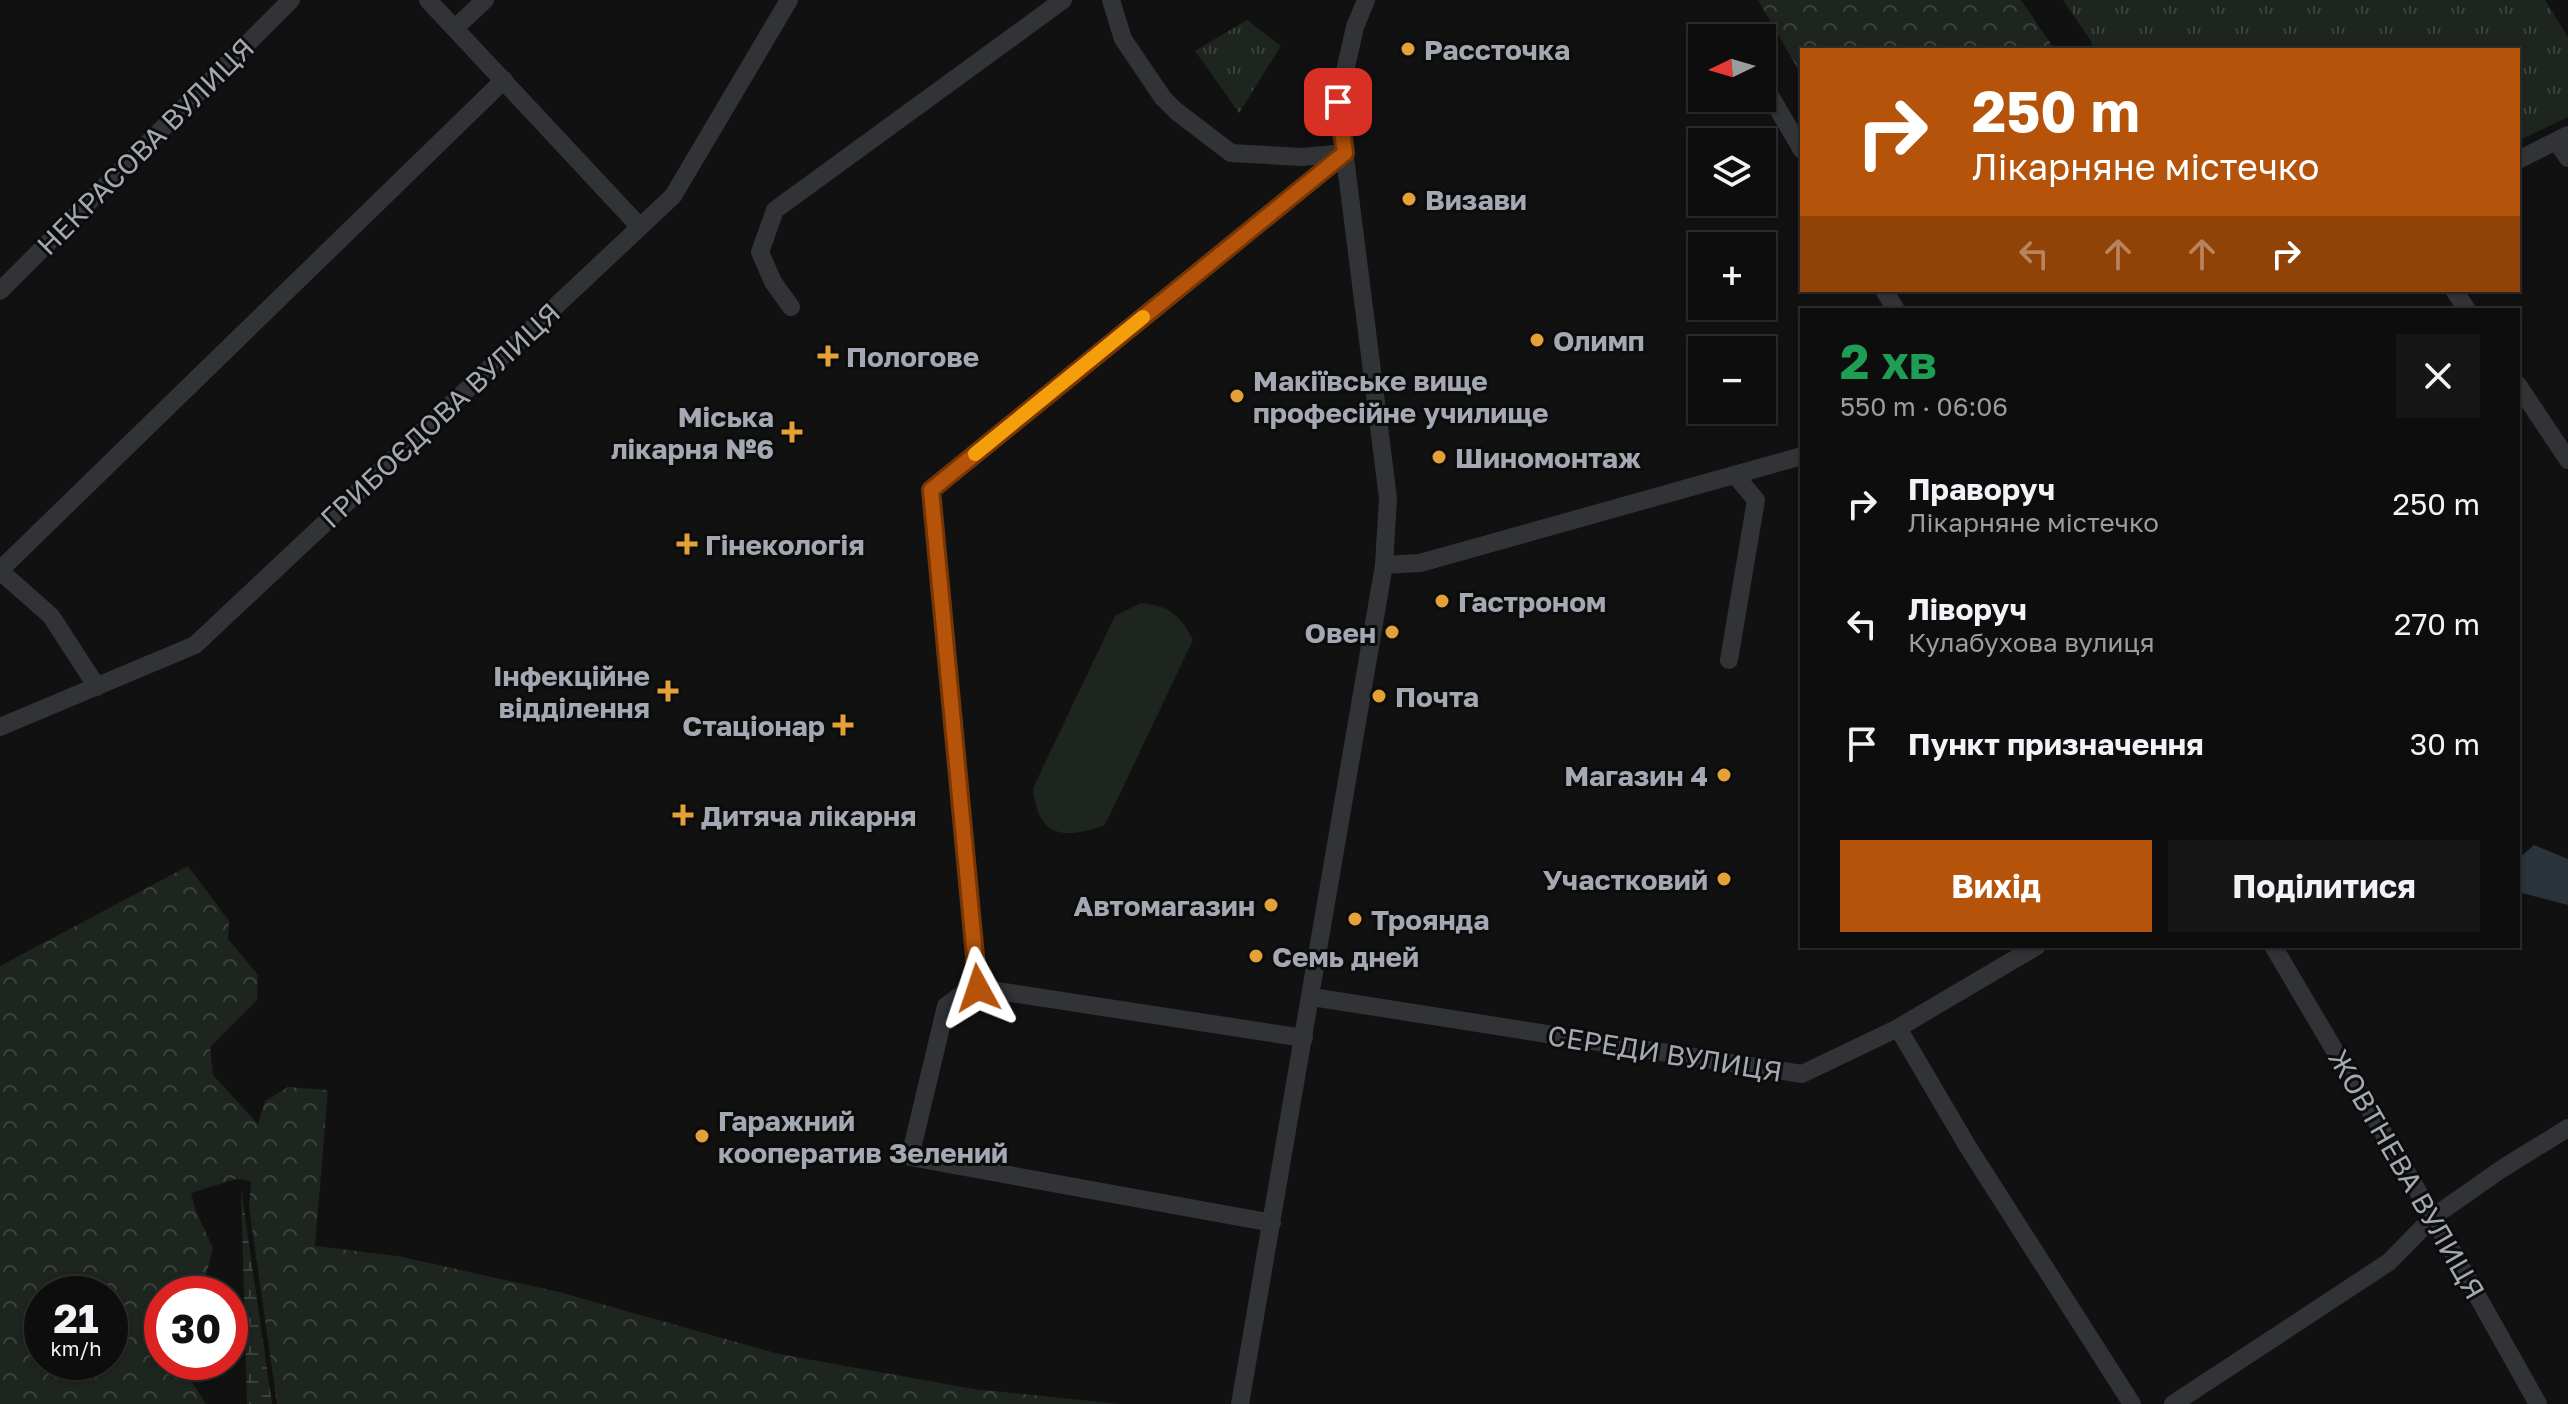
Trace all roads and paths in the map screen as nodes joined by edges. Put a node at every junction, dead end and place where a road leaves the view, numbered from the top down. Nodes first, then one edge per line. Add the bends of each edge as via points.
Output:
1 (291, 0) edge
2 (428, 0) edge
3 (485, 0) edge
4 (789, 0) edge
5 (1063, 0) edge
6 (1111, 0) edge
7 (1366, 0) edge
8 (455, 28) junction
9 (504, 80) junction
10 (1776, 106) edge
11 (2562, 138) edge
12 (1800, 147) edge
13 (1345, 153) junction
14 (2568, 158) edge
15 (2520, 159) edge
16 (640, 227) junction
17 (0, 291) edge
18 (791, 307) dead end
19 (2520, 388) edge
20 (1800, 457) edge
21 (2568, 460) edge
22 (1735, 475) junction
23 (1384, 565) junction
24 (0, 571) edge
25 (1729, 660) dead end
26 (97, 687) junction
27 (0, 727) edge
28 (2034, 948) edge
29 (2274, 948) edge
30 (978, 988) junction
31 (1312, 997) junction
32 (1898, 1028) junction
33 (1304, 1038) junction
34 (2568, 1128) edge
35 (2433, 1217) junction
36 (1272, 1223) junction
37 (1240, 1404) edge
38 (2132, 1404) edge
39 (2173, 1404) edge
40 (2538, 1404) edge

1 - 17 street, НЕКРАСОВА ВУЛИЦЯ
2 - 8 street
3 - 8 street
4 - 16 street, ГРИБОЄДОВА ВУЛИЦЯ via 673,196
5 - 18 street via 775,210 760,252
6 - 13 street via 1123,39 1163,98 1231,153
7 - 13 street via 1338,102
8 - 9 street
9 - 16 street
9 - 24 street
10 - 12 street
11 - 14 street
11 - 15 street
13 - 23 street via 1388,498
13 - 30 street via 931,490
16 - 26 street, ГРИБОЄДОВА ВУЛИЦЯ via 195,645
19 - 21 street
20 - 22 street
22 - 23 street via 1420,563
22 - 25 street via 1756,500
23 - 31 street
24 - 26 street via 51,616
26 - 27 street, ГРИБОЄДОВА ВУЛИЦЯ
28 - 32 street, СЕРЕДИ ВУЛИЦЯ
29 - 35 street, ЖОВТНЕВА ВУЛИЦЯ
30 - 33 street
30 - 36 street via 946,1006 910,1157
31 - 32 street, СЕРЕДИ ВУЛИЦЯ via 1802,1074
31 - 33 street
32 - 38 street
33 - 36 street
34 - 35 street
35 - 39 street via 2389,1262
35 - 40 street, ЖОВТНЕВА ВУЛИЦЯ
36 - 37 street

